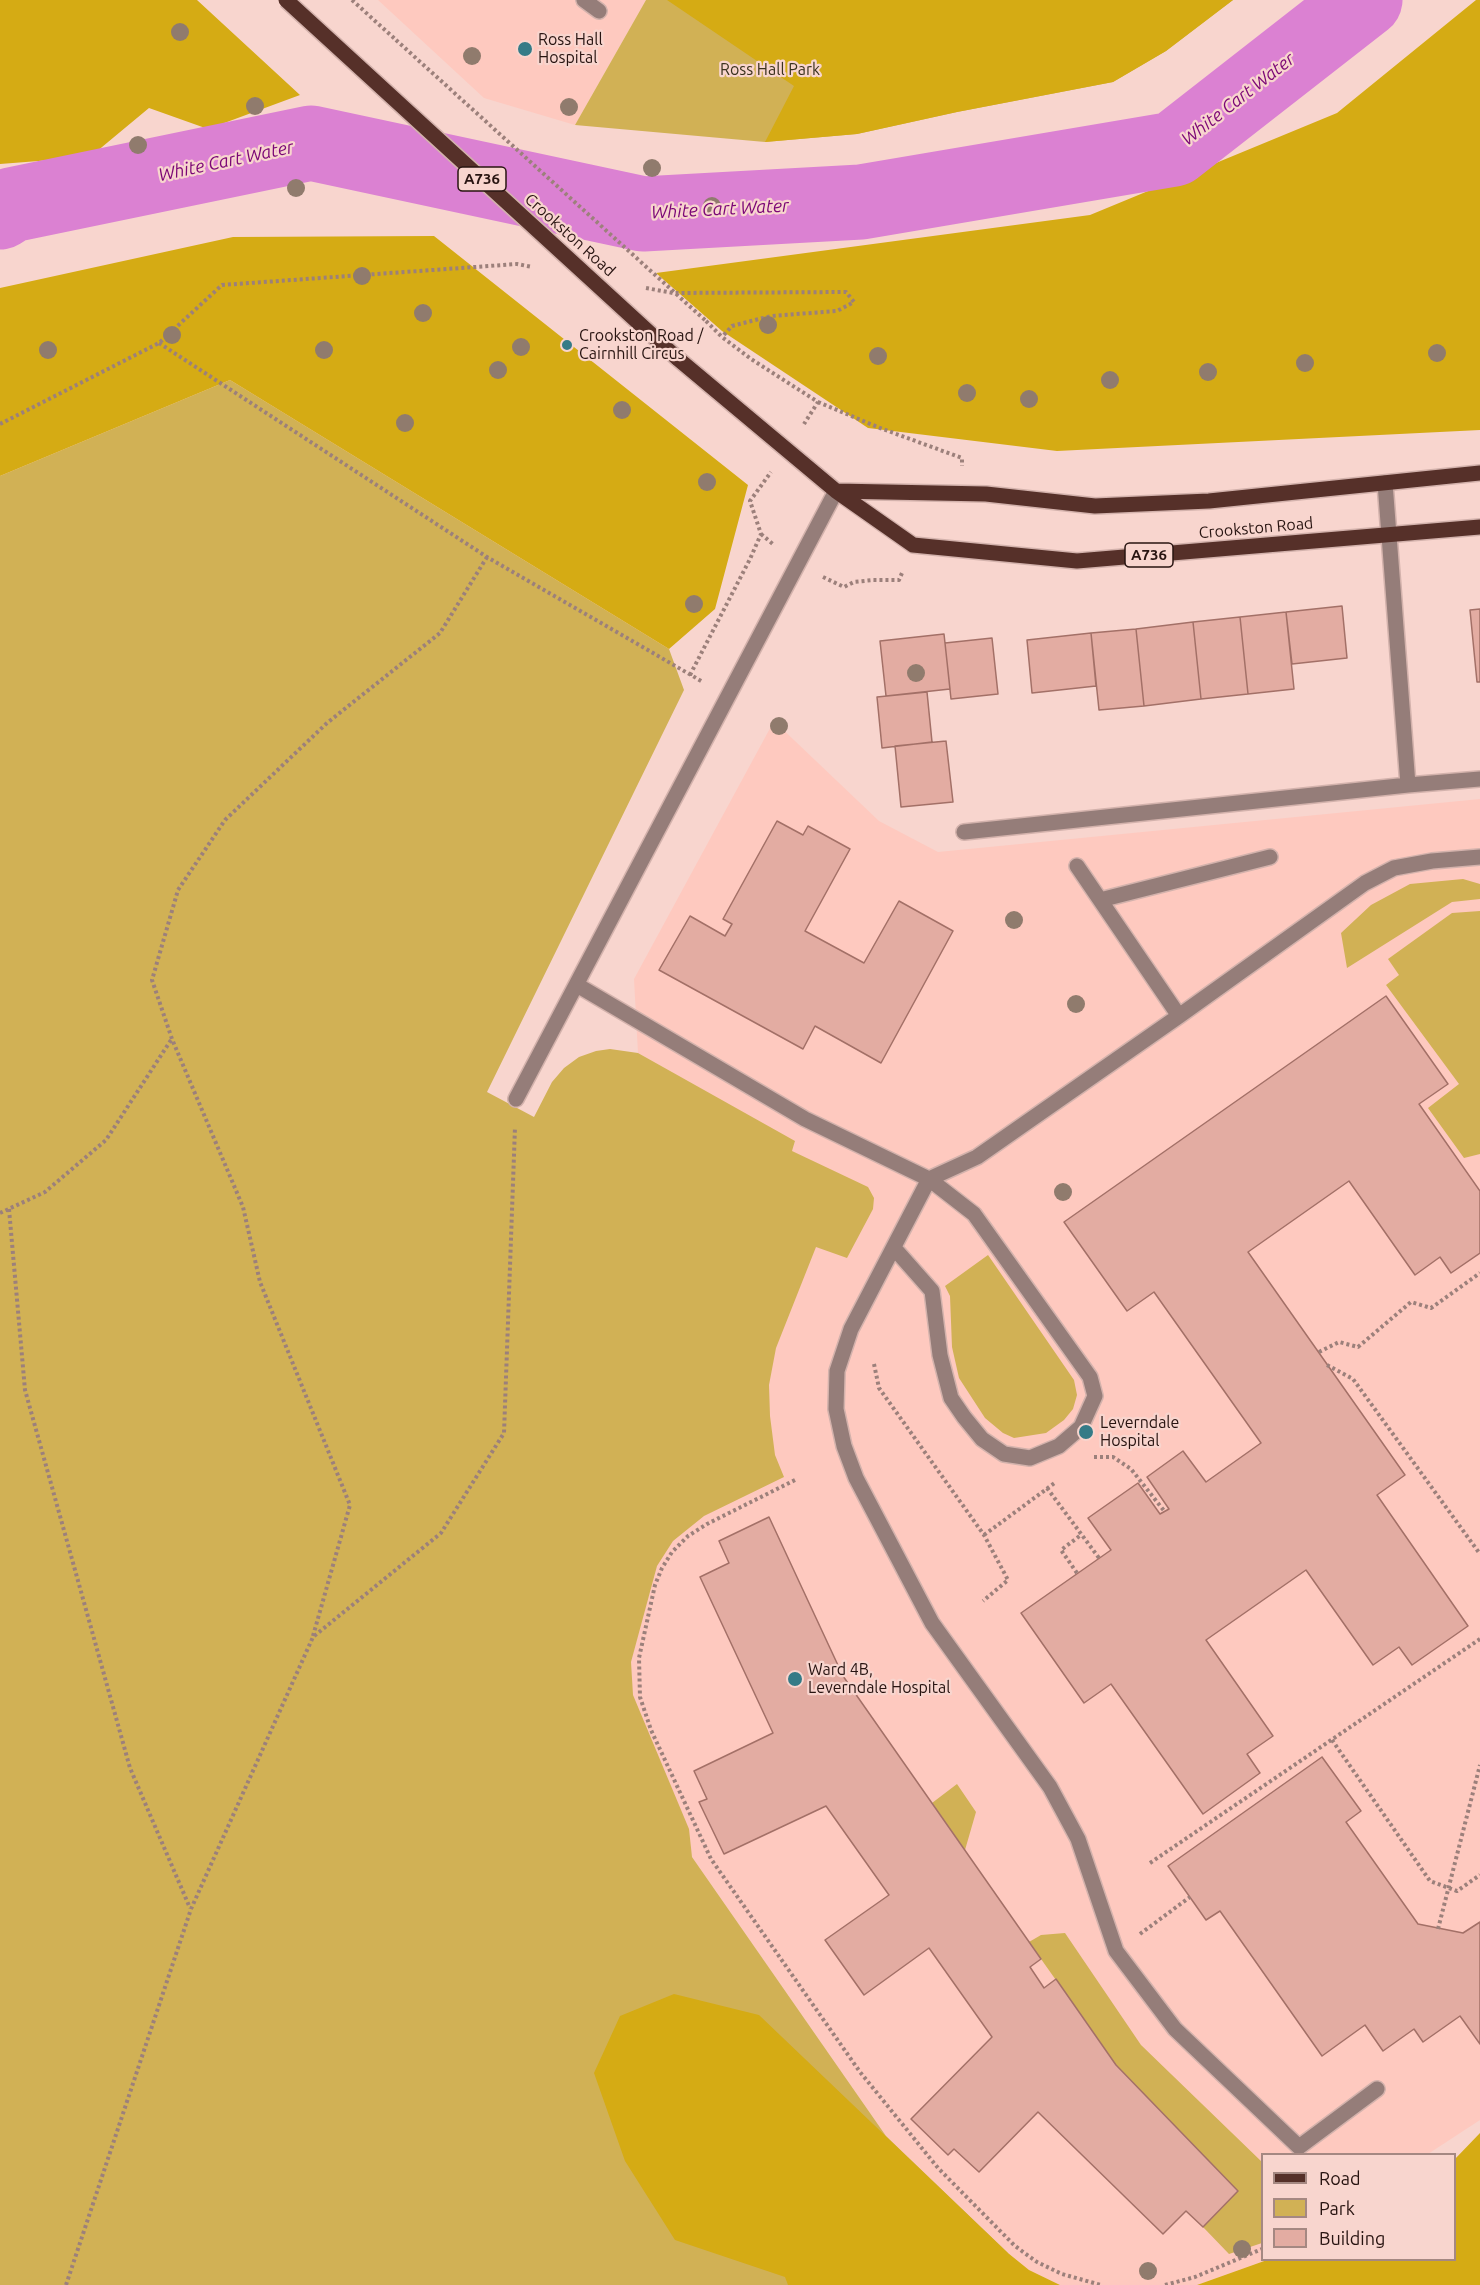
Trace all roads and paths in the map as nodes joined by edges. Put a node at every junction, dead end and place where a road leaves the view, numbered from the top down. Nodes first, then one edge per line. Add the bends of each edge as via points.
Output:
1 (286, 0) edge
2 (352, 0) edge
3 (584, 0) edge
4 (598, 10) dead end
5 (539, 268) dead end
6 (640, 286) dead end
7 (722, 336) junction
8 (159, 343) junction
9 (0, 424) edge
10 (787, 450) junction
11 (1480, 472) edge
12 (1385, 483) junction
13 (836, 491) junction
14 (1480, 527) edge
15 (1388, 535) junction
16 (487, 557) junction
17 (690, 675) junction
18 (728, 696) junction
19 (1480, 779) edge
20 (1408, 784) junction
21 (964, 832) dead end
22 (1270, 857) dead end
23 (1480, 858) edge
24 (1077, 866) dead end
25 (1100, 900) junction
26 (577, 985) junction
27 (1179, 1016) junction
28 (172, 1039) junction
29 (516, 1099) joint
30 (929, 1179) junction
31 (9, 1209) junction
32 (0, 1214) edge
33 (894, 1248) junction
34 (1480, 1274) edge
35 (1319, 1352) dead end
36 (874, 1364) dead end
37 (1327, 1365) dead end
38 (1089, 1457) dead end
39 (1064, 1476) dead end
40 (795, 1480) dead end
41 (1047, 1488) junction
42 (1165, 1512) dead end
43 (984, 1535) junction
44 (1081, 1535) junction
45 (1480, 1554) edge
46 (1099, 1558) dead end
47 (1077, 1573) dead end
48 (983, 1601) dead end
49 (313, 1637) junction
50 (1480, 1639) edge
51 (1332, 1740) junction
52 (1480, 1765) edge
53 (1150, 1863) dead end
54 (1480, 1875) edge
55 (1447, 1887) junction
56 (191, 1909) junction
57 (1438, 1929) dead end
58 (1377, 2089) dead end
59 (1261, 2250) edge
60 (66, 2285) edge
61 (1101, 2285) edge
62 (1164, 2285) edge

1 - 10 main road, Crookston Road / A736, bridge via 677,358
2 - 7 path, bridge
3 - 4 street
5 - 8 path via 517,264 222,285
6 - 7 path via 673,292 846,292 854,302 837,311 761,318 732,326
7 - 10 path via 818,402
8 - 9 path
8 - 16 path
10 - 13 main road, Crookston Road / A736
10 - 17 path via 750,501 761,534
11 - 12 main road, Crookston Road
12 - 13 main road, Crookston Road via 1209,501 1095,506 986,495
12 - 15 street
13 - 15 main road, Crookston Road / A736 via 913,545 1077,561
13 - 18 street
14 - 15 main road, Crookston Road / A736
15 - 20 street
16 - 17 path
16 - 28 path via 440,633 327,723 225,820 178,890 152,980
17 - 18 path
18 - 26 street
19 - 20 street
20 - 21 street
22 - 25 street
23 - 27 street via 1394,868 1365,882
24 - 25 street
25 - 27 street
26 - 29 street
26 - 30 street via 805,1119
27 - 30 street via 977,1157
28 - 31 path via 106,1140 45,1192
28 - 49 path via 243,1208 260,1282 350,1505
29 - 49 path via 504,1433 441,1533
30 - 33 street
30 - 33 street via 974,1214 1090,1377 1095,1396 1081,1427 1059,1446 1030,1458 1004,1454 982,1439 951,1398 940,1355 932,1291
31 - 32 path
31 - 56 path via 26,1390 130,1768
33 - 58 street via 851,1329 837,1371 836,1408 844,1446 856,1478 932,1623 1050,1787 1078,1839 1116,1951 1175,2029 1299,2147
34 - 35 path via 1431,1308 1412,1302 1358,1347 1339,1342
36 - 43 path via 879,1388
37 - 45 path via 1353,1379
38 - 42 path via 1113,1457 1131,1469
39 - 41 path
40 - 61 path via 688,1536 662,1568 639,1658 639,1697 651,1730 711,1859 860,2072 938,2168 1014,2246 1062,2274
41 - 43 path
41 - 44 path
43 - 48 path via 1008,1580
44 - 46 path
44 - 47 path via 1061,1550
49 - 56 path
50 - 51 path
51 - 53 path
51 - 55 path via 1430,1881
52 - 55 path
54 - 55 path via 1457,1891
55 - 57 path
56 - 60 path
59 - 62 path via 1195,2277

